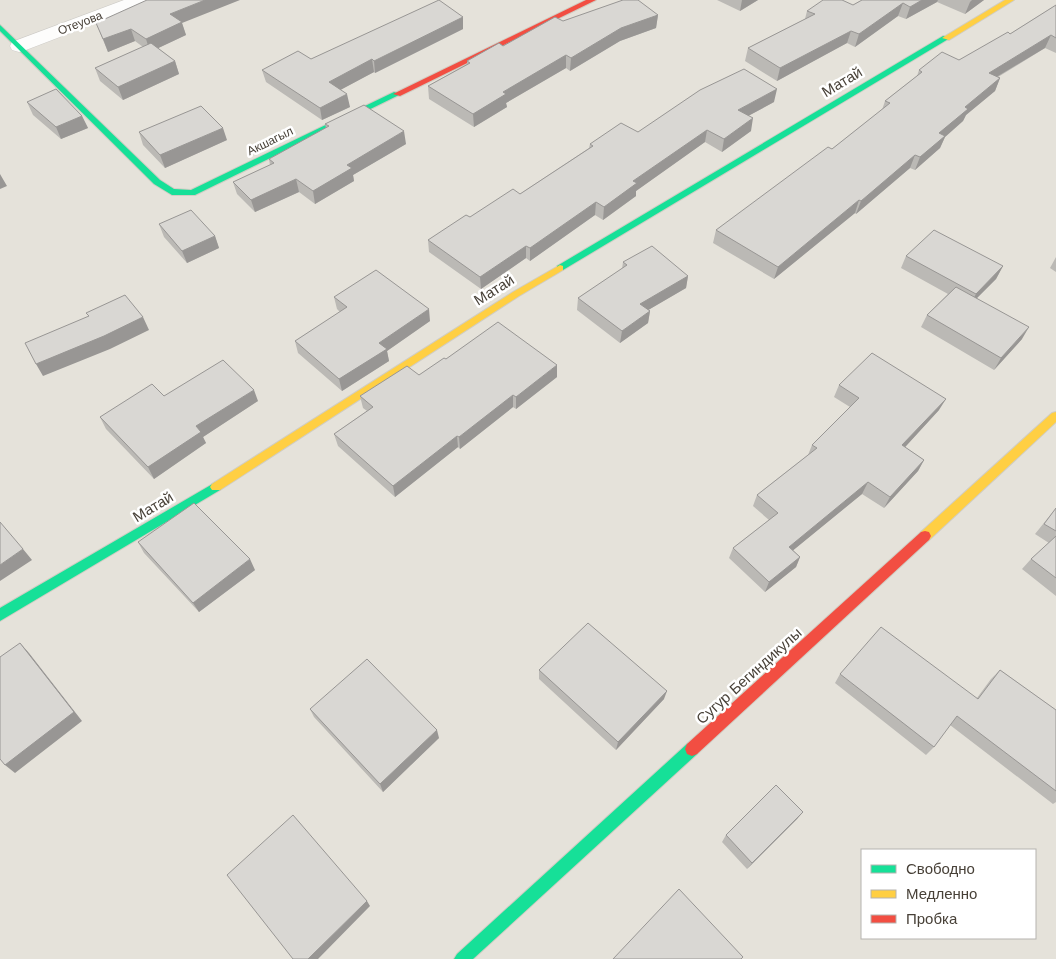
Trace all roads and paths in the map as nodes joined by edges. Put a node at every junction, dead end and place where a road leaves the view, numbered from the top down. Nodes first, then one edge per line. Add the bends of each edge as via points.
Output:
1 (140, 0) edge
2 (592, 0) edge
3 (1010, 0) edge
4 (0, 27) edge
5 (19, 46) junction
6 (1056, 416) edge
7 (0, 616) edge
8 (462, 959) edge

1 - 5 street, Отеуова
2 - 5 street, Акшагыл via 192,193 172,192 157,182
3 - 7 street, Матай via 516,294 215,488
4 - 5 street, Акшагыл
6 - 8 street, Сугур Бегиндикулы

